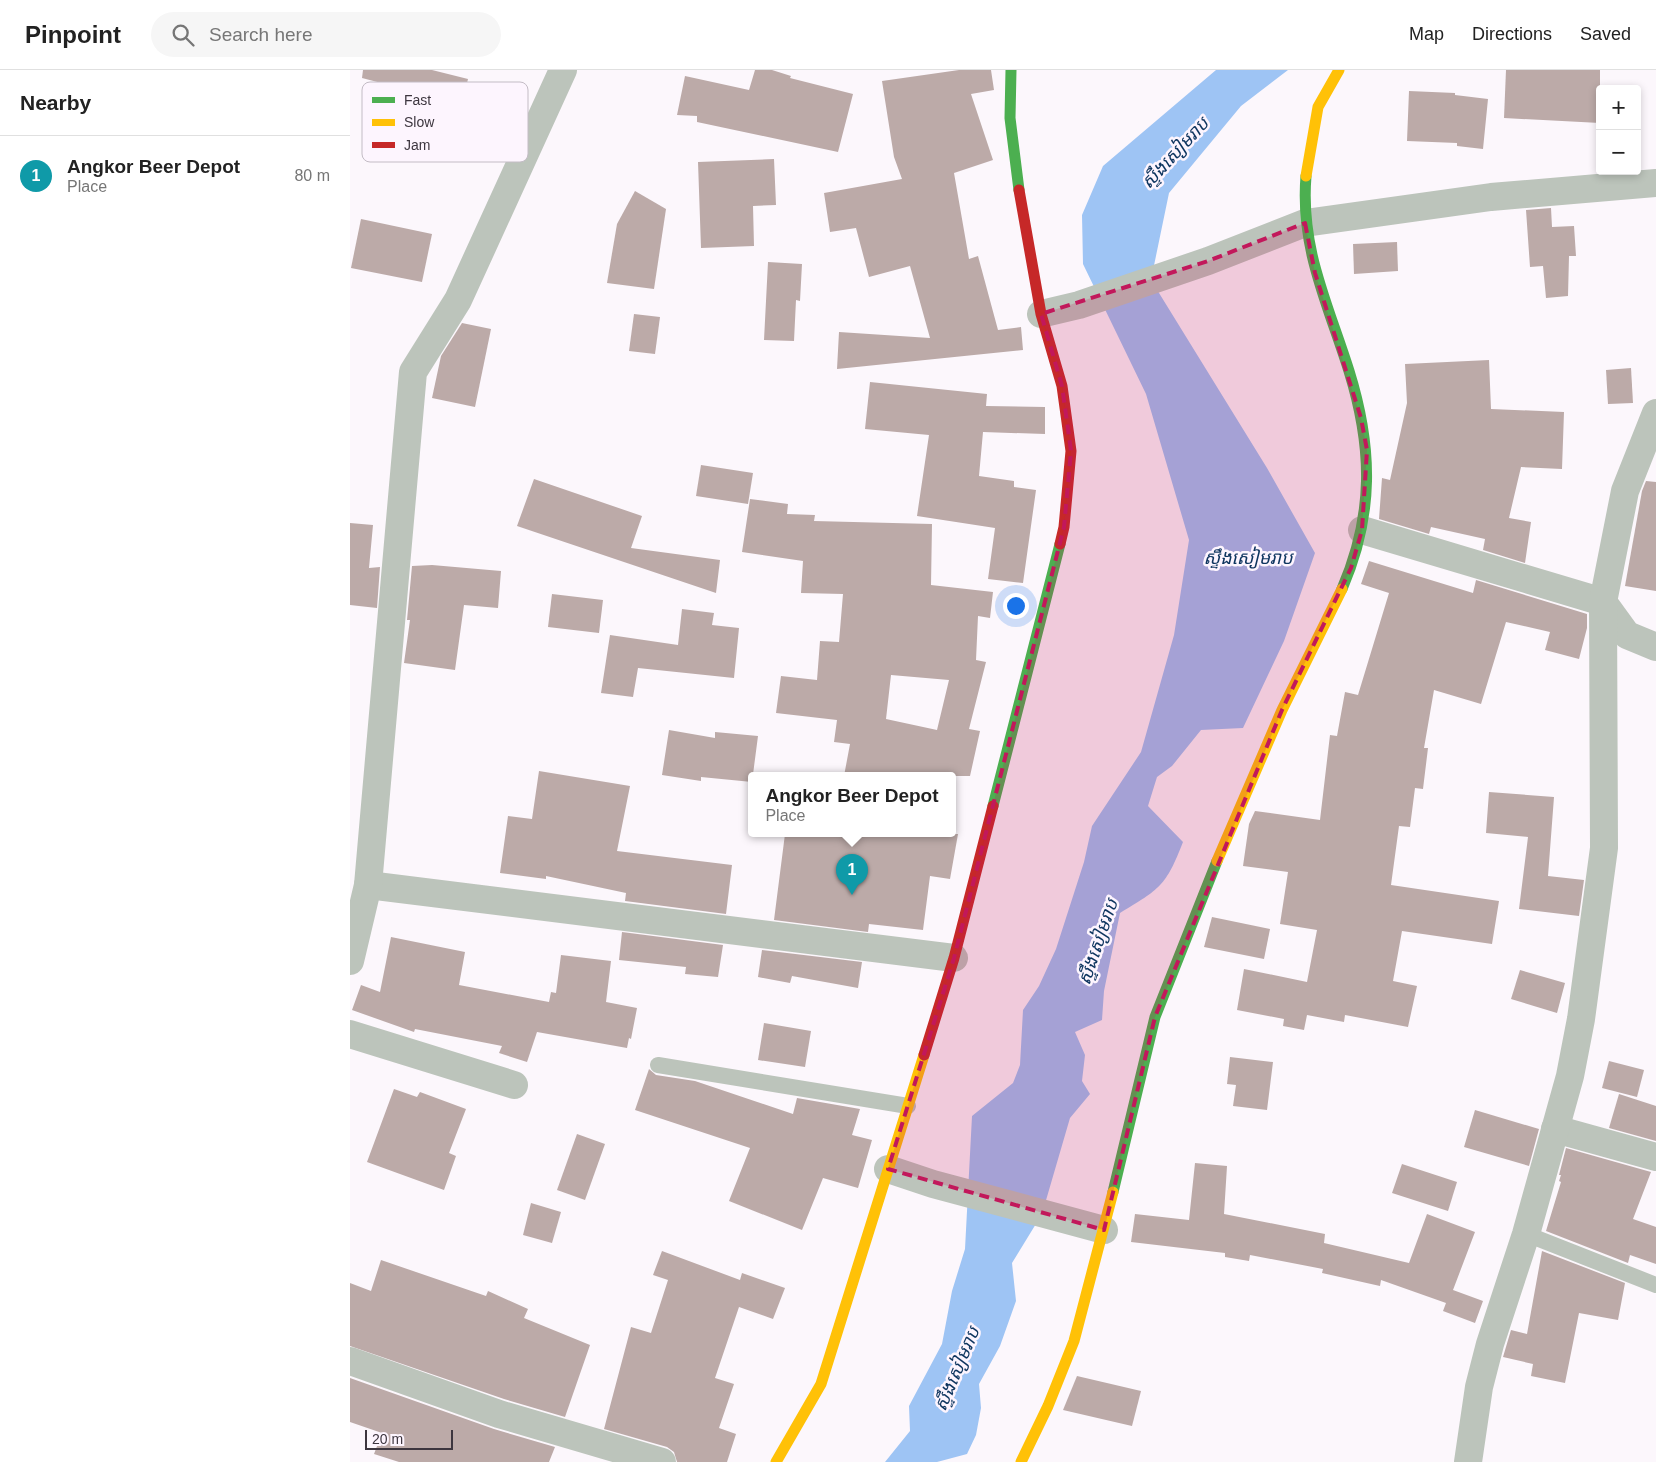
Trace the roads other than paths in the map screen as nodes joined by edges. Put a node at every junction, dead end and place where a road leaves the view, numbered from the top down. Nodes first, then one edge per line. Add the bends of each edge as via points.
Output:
1 (563, 70) edge
2 (1011, 70) edge
3 (1339, 70) edge
4 (528, 147) edge
5 (521, 162) edge
6 (1656, 183) edge
7 (1305, 223) junction
8 (1041, 314) junction
9 (1656, 413) edge
10 (1362, 530) junction
11 (1603, 602) junction
12 (1656, 647) edge
13 (368, 885) junction
14 (954, 958) junction
15 (350, 961) edge
16 (350, 1034) edge
17 (658, 1064) dead end
18 (514, 1085) dead end
19 (908, 1106) junction
20 (1555, 1129) junction
21 (1656, 1157) edge
22 (888, 1169) junction
23 (1104, 1230) junction
24 (1526, 1234) junction
25 (1656, 1285) edge
26 (350, 1361) edge
27 (662, 1462) edge
28 (776, 1462) edge
29 (1021, 1462) edge
30 (1468, 1462) edge

1 - 4 street
2 - 8 street via 1011,128
3 - 7 street via 1318,107 1306,178
5 - 13 street via 458,300 413,372
6 - 7 street via 1492,197
7 - 8 street via 1208,261 1079,305
7 - 10 street via 1314,273 1349,372 1363,426 1367,450
8 - 14 street via 1062,386 1071,451 1064,527
9 - 11 street via 1625,491
10 - 11 street
10 - 23 street via 1351,568 1282,710 1220,852 1155,1017
11 - 12 street via 1627,635
11 - 20 street via 1604,848 1581,1019
13 - 14 street
13 - 15 street
14 - 19 street
16 - 18 street
17 - 19 lane
19 - 22 street
20 - 21 street
20 - 24 street
22 - 23 street
22 - 28 street via 821,1384
23 - 29 street via 1074,1341
24 - 25 lane
24 - 30 street via 1490,1344 1479,1388
26 - 27 street via 499,1414

